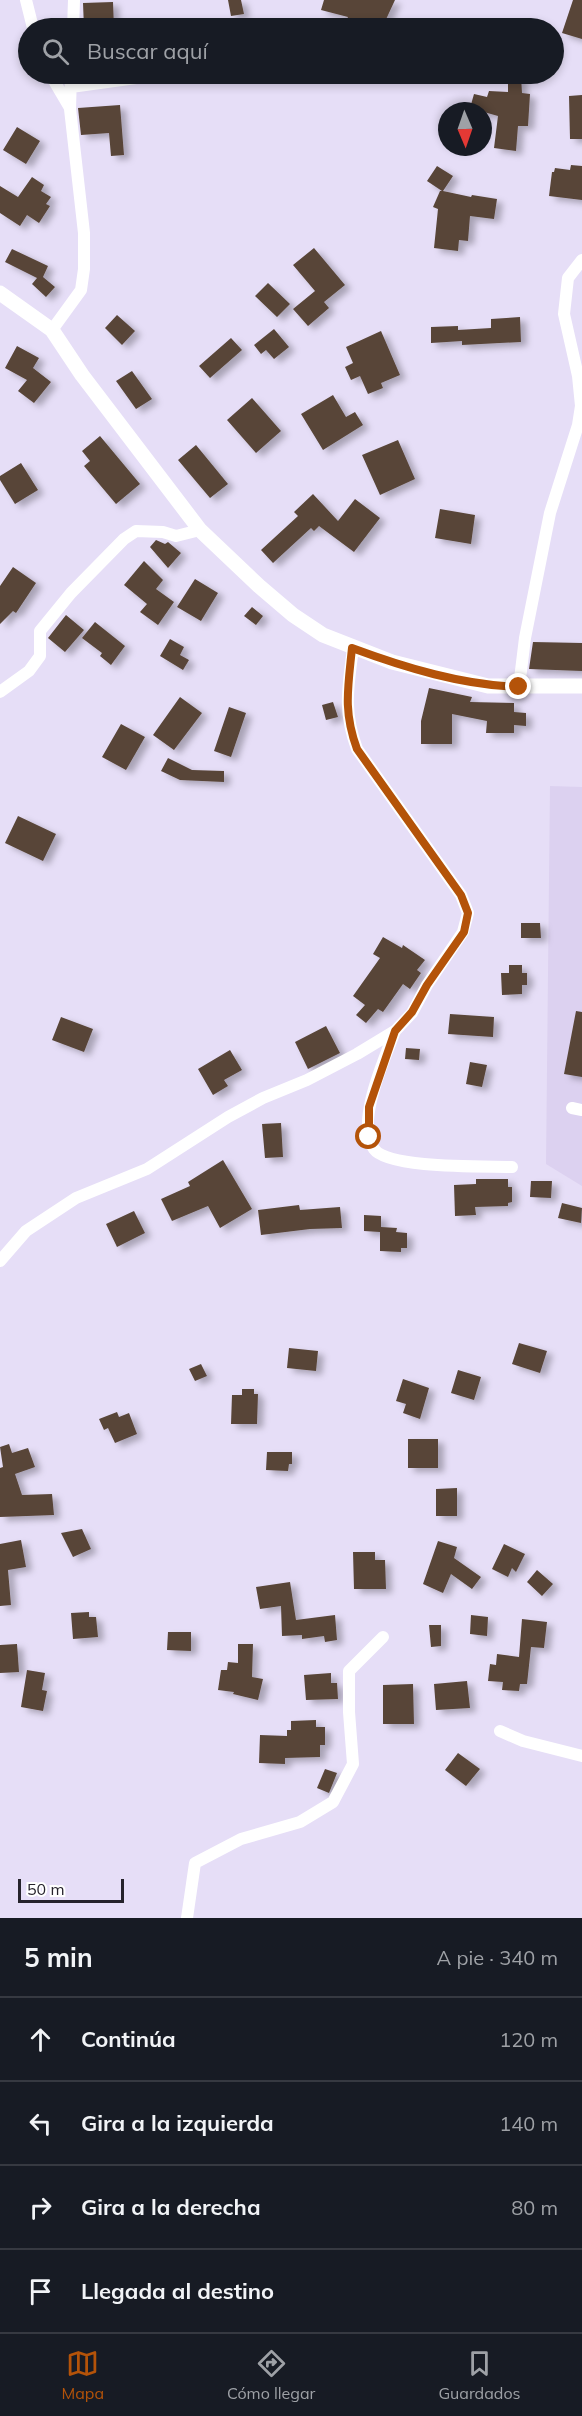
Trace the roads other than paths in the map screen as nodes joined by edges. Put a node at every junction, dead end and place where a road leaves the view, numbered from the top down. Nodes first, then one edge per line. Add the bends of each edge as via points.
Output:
1 (26, 0) edge
2 (74, 0) edge
3 (30, 18) edge
4 (73, 18) edge
5 (56, 84) edge
6 (93, 84) edge
7 (71, 87) joint
8 (70, 109) junction
9 (582, 260) edge
10 (0, 293) edge
11 (52, 330) junction
12 (200, 530) junction
13 (352, 648) junction
14 (582, 686) edge
15 (519, 687) junction
16 (0, 692) edge
17 (395, 1031) junction
18 (512, 1167) dead end
19 (0, 1261) edge
20 (383, 1637) dead end
21 (500, 1731) dead end
22 (582, 1756) edge
23 (187, 1918) edge

1 - 3 street
2 - 4 street
5 - 8 street
6 - 7 street
7 - 8 street
8 - 11 street via 84,233 84,269 81,290
9 - 15 street via 568,278 564,314 581,405 550,513
10 - 11 street
11 - 12 street
12 - 13 street via 293,615
12 - 16 street via 176,536 136,531 124,539 40,631 40,656 29,671
13 - 15 street via 455,679
13 - 17 street via 346,705 357,749 461,895 468,913 464,932 412,1012
14 - 15 street
17 - 18 street via 369,1107 369,1137 374,1150 384,1157 414,1164
17 - 19 street via 307,1080 228,1117 147,1169 76,1198 26,1231
20 - 23 street via 349,1671 354,1764 333,1802 300,1822 241,1839 195,1863
21 - 22 street

